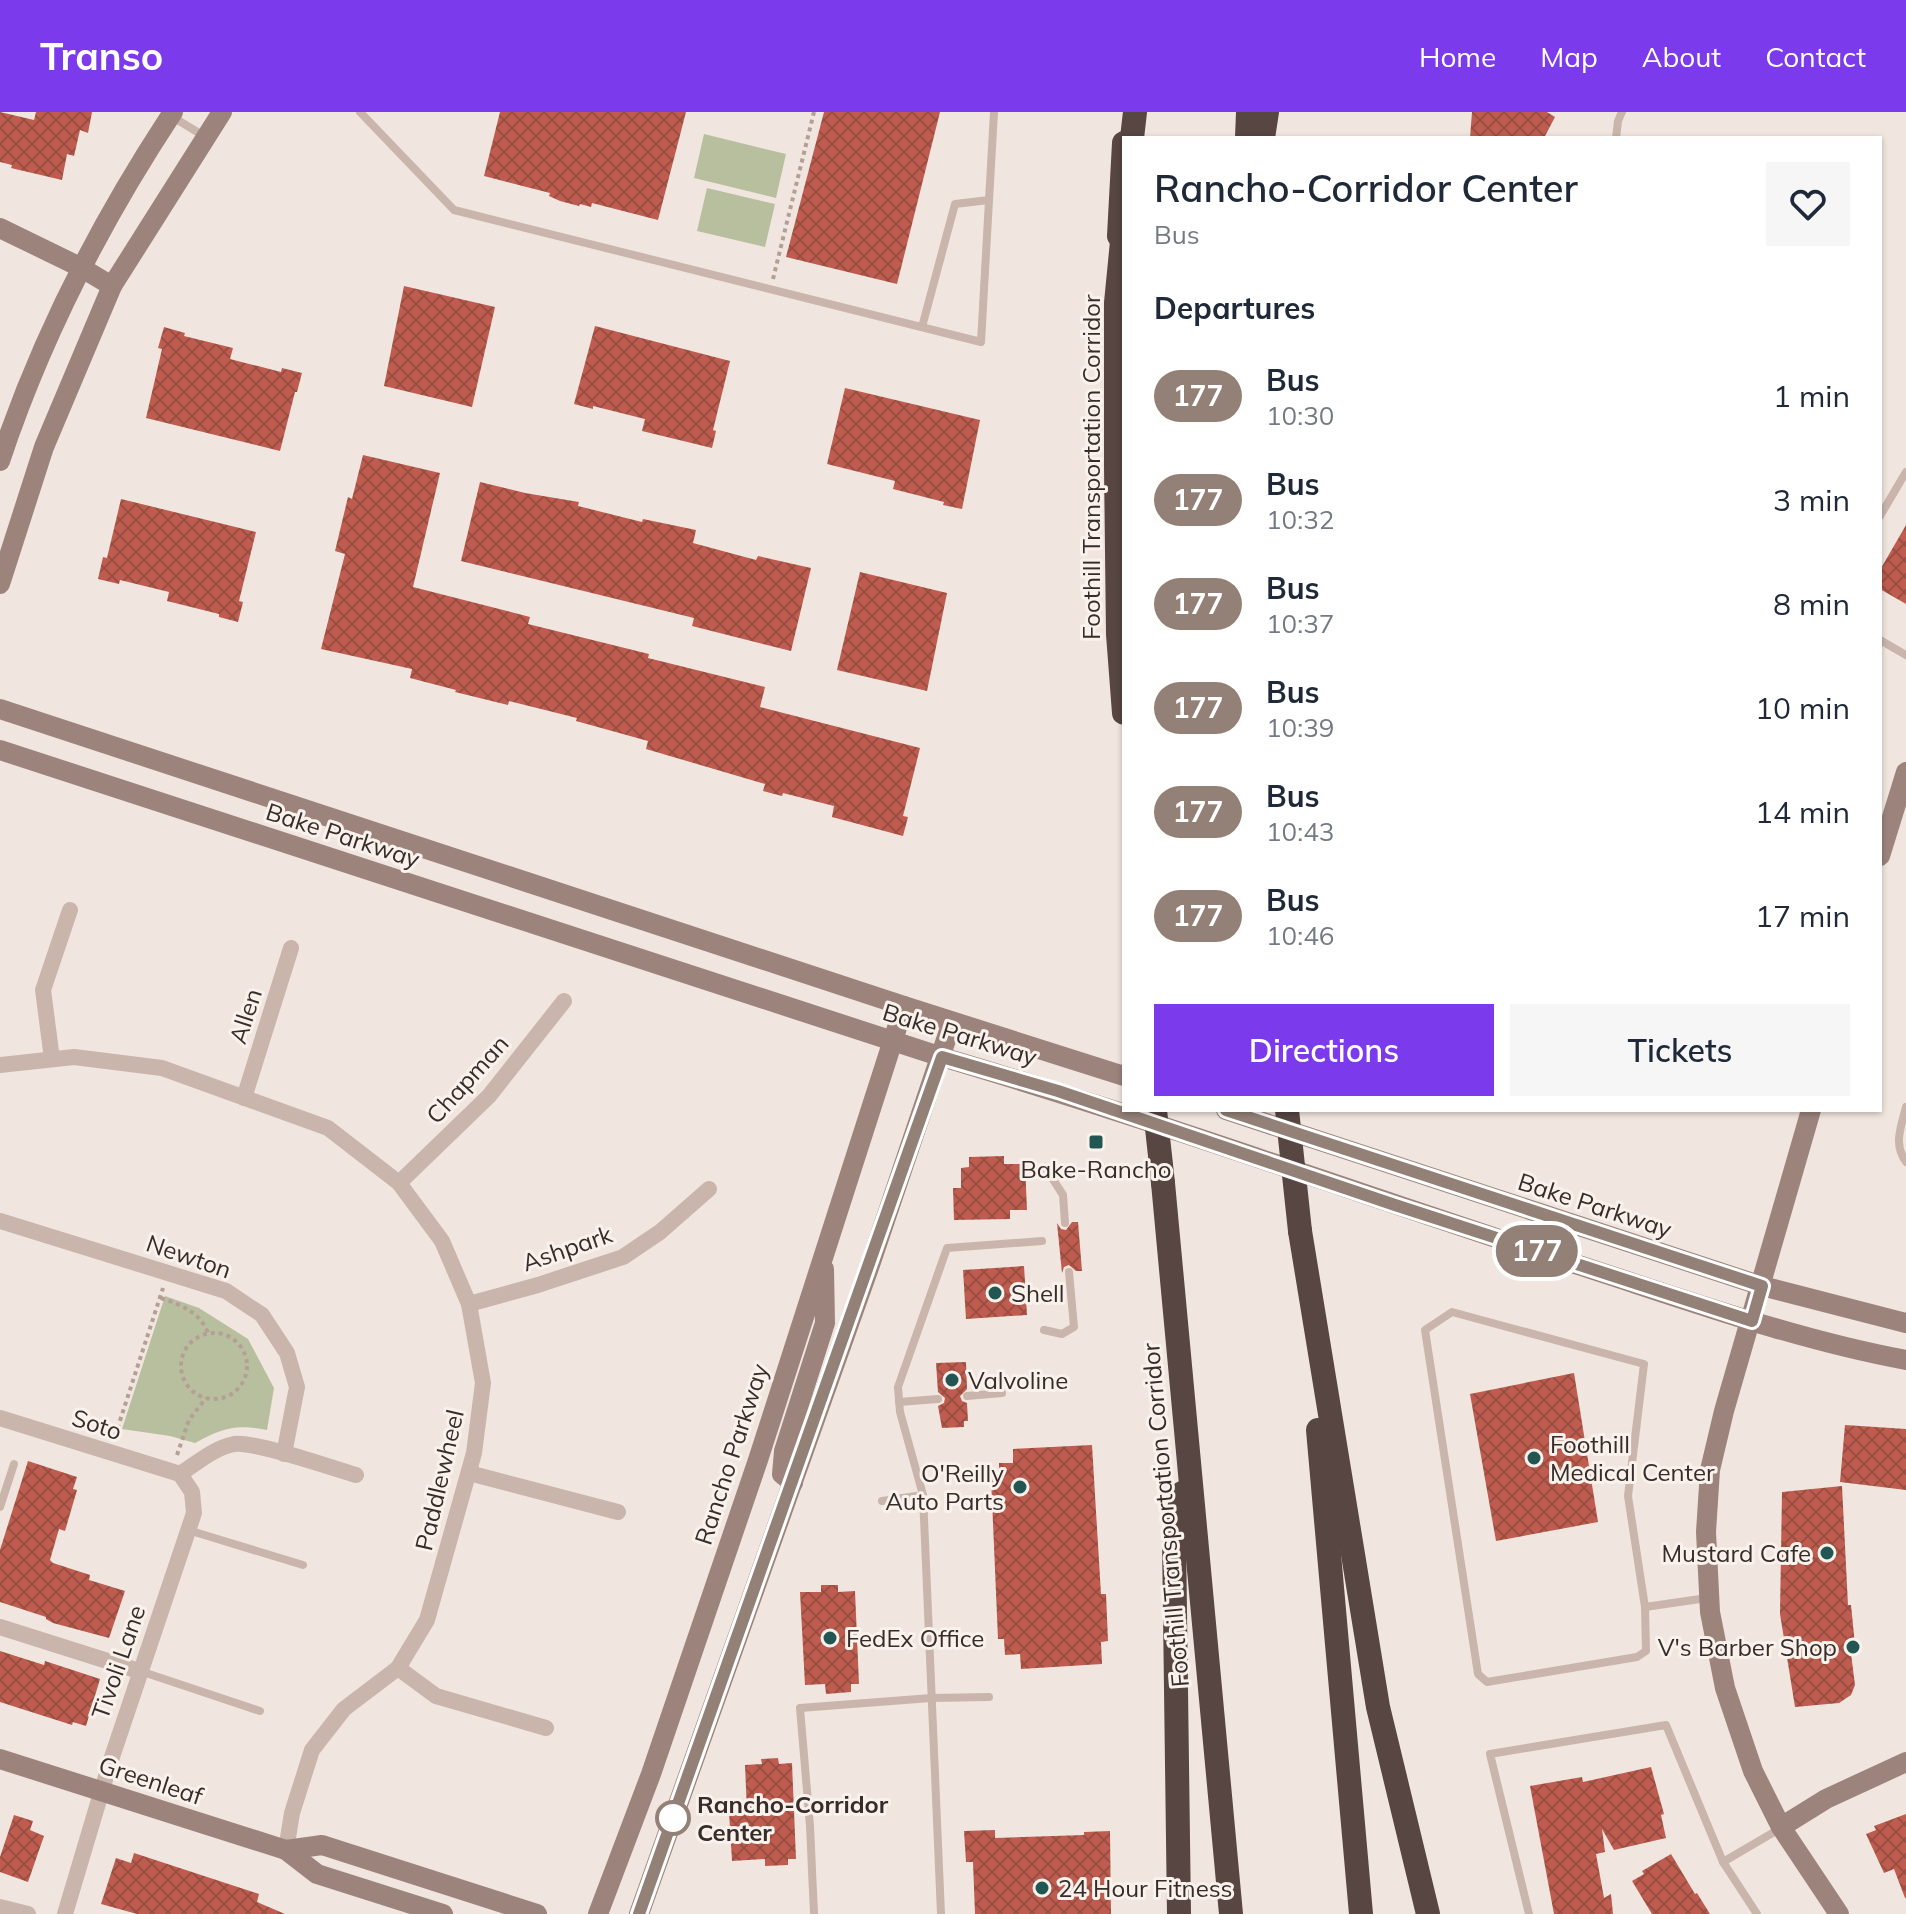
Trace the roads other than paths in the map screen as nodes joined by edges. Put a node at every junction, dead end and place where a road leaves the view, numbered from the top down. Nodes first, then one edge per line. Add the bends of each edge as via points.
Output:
1 (222, 112) edge
2 (360, 112) edge
3 (994, 112) edge
4 (1126, 112) edge
5 (1135, 112) edge
6 (1248, 112) edge
7 (1267, 112) edge
8 (1622, 112) edge
9 (172, 114) edge
10 (205, 136) junction
11 (1124, 136) edge
12 (1132, 136) edge
13 (1247, 136) edge
14 (1263, 136) edge
15 (1616, 136) edge
16 (1122, 181) edge
17 (989, 200) junction
18 (0, 228) edge
19 (1122, 242) edge
20 (80, 267) junction
21 (112, 286) junction
22 (1116, 303) junction
23 (922, 327) junction
24 (0, 461) edge
25 (1906, 472) edge
26 (1882, 513) edge
27 (0, 584) edge
28 (1882, 641) edge
29 (1906, 655) edge
30 (1122, 687) edge
31 (0, 709) edge
32 (0, 750) edge
33 (1906, 772) edge
34 (1882, 844) edge
35 (70, 910) dead end
36 (291, 948) dead end
37 (564, 1001) dead end
38 (904, 1006) junction
39 (952, 1022) junction
40 (894, 1041) junction
41 (942, 1057) junction
42 (52, 1059) junction
43 (0, 1065) edge
44 (1122, 1075) edge
45 (244, 1098) junction
46 (1906, 1107) edge
47 (1155, 1112) edge
48 (1232, 1112) edge
49 (1287, 1112) edge
50 (1810, 1112) edge
51 (1906, 1162) edge
52 (1045, 1167) dead end
53 (399, 1183) junction
54 (709, 1189) dead end
55 (0, 1221) edge
56 (1065, 1223) dead end
57 (1300, 1231) junction
58 (1042, 1241) dead end
59 (823, 1253) junction
60 (1069, 1272) dead end
61 (1762, 1286) junction
62 (469, 1304) junction
63 (1752, 1321) junction
64 (1906, 1323) edge
65 (1044, 1330) dead end
66 (1906, 1360) edge
67 (1002, 1393) dead end
68 (967, 1396) dead end
69 (938, 1399) dead end
70 (899, 1402) junction
71 (0, 1418) edge
72 (284, 1454) junction
73 (1188, 1459) junction
74 (14, 1464) dead end
75 (176, 1473) junction
76 (469, 1473) junction
77 (356, 1475) dead end
78 (793, 1483) junction
79 (923, 1495) junction
80 (882, 1501) dead end
81 (0, 1507) edge
82 (618, 1512) dead end
83 (188, 1530) junction
84 (303, 1565) dead end
85 (1709, 1597) junction
86 (1645, 1607) junction
87 (0, 1627) edge
88 (398, 1668) junction
89 (139, 1671) junction
90 (989, 1697) dead end
91 (931, 1698) junction
92 (260, 1711) dead end
93 (546, 1728) dead end
94 (0, 1759) edge
95 (1906, 1762) edge
96 (101, 1791) junction
97 (1781, 1827) junction
98 (286, 1850) junction
99 (1723, 1862) junction
100 (648, 1889) junction
101 (0, 1907) edge
102 (28, 1914) edge
103 (65, 1914) edge
104 (443, 1914) edge
105 (537, 1914) edge
106 (598, 1914) edge
107 (639, 1914) edge
108 (654, 1914) edge
109 (814, 1914) edge
110 (941, 1914) edge
111 (1179, 1914) edge
112 (1231, 1914) edge
113 (1361, 1914) edge
114 (1428, 1914) edge
115 (1529, 1914) edge
116 (1757, 1914) edge
117 (1839, 1914) edge

1 - 10 main road
2 - 23 lane via 454,210
3 - 17 lane
4 - 11 highway
5 - 12 highway
6 - 13 highway
7 - 14 highway
8 - 15 lane
9 - 10 lane
9 - 20 main road
10 - 21 main road
16 - 22 highway
17 - 23 lane via 955,204
17 - 23 lane via 981,342
18 - 20 main road
19 - 22 highway, Foothill Transportation Corridor
20 - 21 main road
20 - 24 main road via 18,406
21 - 27 main road via 44,447
22 - 30 highway, Foothill Transportation Corridor
25 - 26 lane
28 - 29 lane
31 - 38 main road, Bake Parkway
32 - 40 main road, Bake Parkway
33 - 34 main road
35 - 42 street via 43,990
36 - 45 street, Allen
37 - 53 street, Chapman via 489,1096
38 - 39 main road, Bake Parkway
38 - 40 main road, Rancho Parkway
39 - 41 main road
39 - 44 main road, Bake Parkway
40 - 41 main road, Bake Parkway
40 - 59 main road, Rancho Parkway
41 - 63 main road, Bake Parkway
41 - 78 main road
42 - 43 street, Paddlewheel
42 - 45 street, Paddlewheel via 162,1068
45 - 53 street, Paddlewheel via 328,1128
46 - 51 lane via 1897,1139
47 - 73 highway, Foothill Transportation Corridor, bridge
48 - 61 main road, Bake Parkway
49 - 57 highway, bridge
50 - 61 main road
52 - 56 lane via 1063,1195
53 - 62 street, Paddlewheel via 442,1241
54 - 62 street, Ashpark via 623,1257
55 - 72 street, Newton via 226,1291 262,1315 287,1353 297,1387
57 - 113 highway
57 - 114 highway via 1378,1707
58 - 70 lane via 947,1248 898,1387
59 - 78 main road via 825,1323 784,1451 782,1474
59 - 106 main road, Rancho Parkway via 758,1460
60 - 65 lane via 1074,1327 1062,1334
61 - 63 main road
61 - 64 main road, Bake Parkway
62 - 76 street, Paddlewheel via 483,1383
63 - 66 main road, Bake Parkway
63 - 85 main road via 1710,1470
67 - 68 lane
69 - 70 lane
70 - 79 lane
71 - 75 street, Soto
72 - 75 street via 237,1443
72 - 77 street
73 - 111 highway via 1174,1538
73 - 112 highway, Foothill Transportation Corridor
74 - 81 lane
75 - 83 street, Tivoli Lane via 192,1492 194,1513
76 - 82 street
76 - 88 street, Paddlewheel via 427,1620
78 - 100 main road
79 - 80 lane
79 - 91 lane
83 - 84 lane
83 - 89 street, Tivoli Lane
85 - 86 lane
85 - 97 main road via 1725,1688 1753,1771
86 - 86 lane via 1628,1496 1644,1364 1452,1312 1425,1330 1478,1674 1487,1682 1637,1657 1646,1651
87 - 89 street
88 - 93 street via 436,1696
88 - 98 street, Paddlewheel via 344,1709 312,1750
89 - 92 lane
89 - 96 street, Tivoli Lane
90 - 91 lane
91 - 109 lane via 800,1708
91 - 110 lane
94 - 96 main road, Greenleaf
95 - 97 main road via 1826,1799
96 - 98 main road, Greenleaf
96 - 103 street, Tivoli Lane
97 - 99 lane
97 - 117 main road
98 - 104 main road, Greenleaf via 317,1874
98 - 105 main road, Greenleaf via 322,1845
99 - 115 lane via 1666,1725 1490,1754
99 - 116 lane
100 - 107 main road
100 - 108 main road
101 - 102 street

